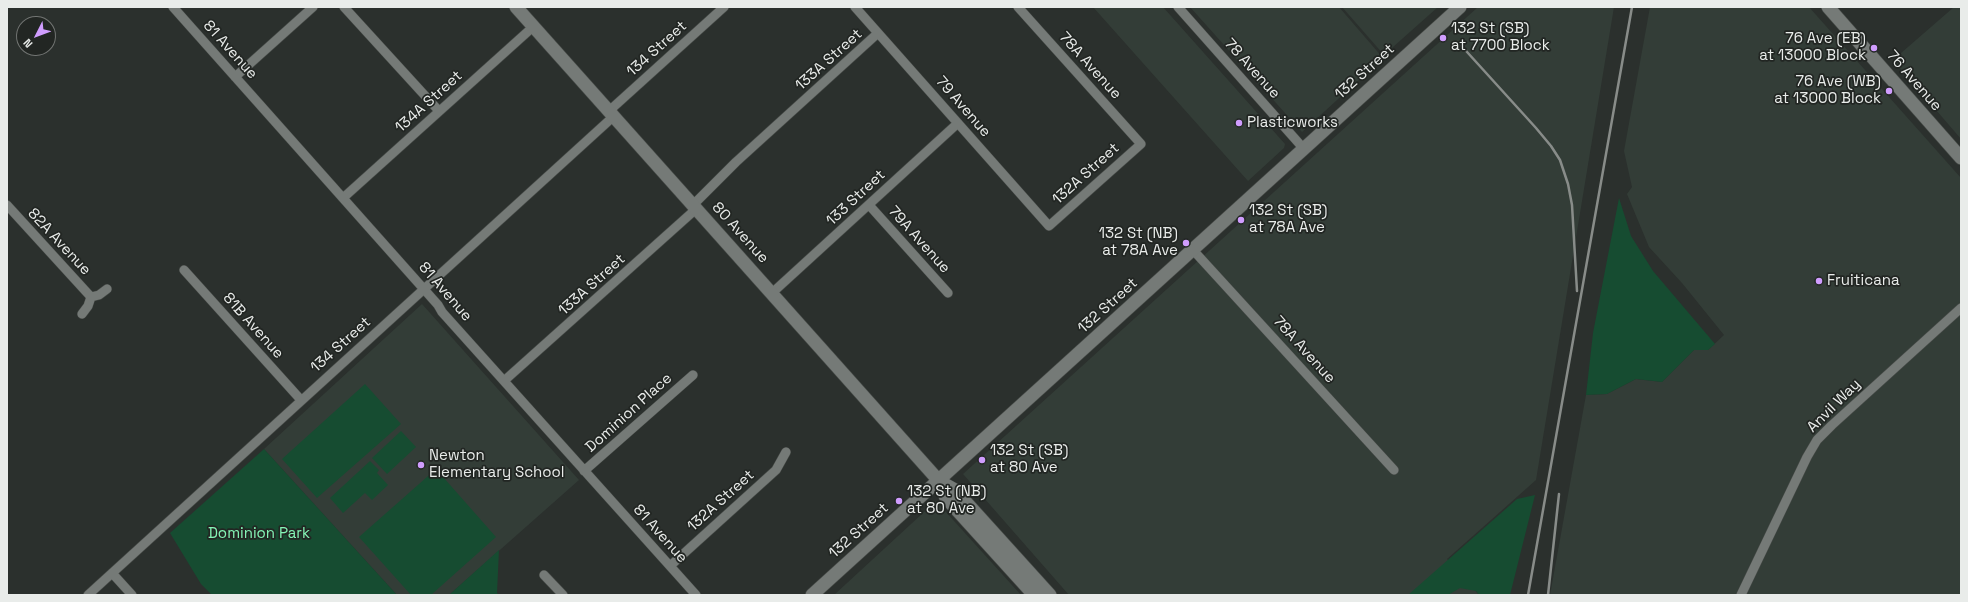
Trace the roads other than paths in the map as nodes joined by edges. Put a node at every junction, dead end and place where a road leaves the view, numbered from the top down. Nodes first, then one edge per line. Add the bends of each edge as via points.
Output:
1 (173, 7) edge
2 (313, 7) edge
3 (344, 7) edge
4 (516, 7) edge
5 (724, 7) edge
6 (855, 7) edge
7 (1018, 7) edge
8 (1178, 7) edge
9 (1460, 7) edge
10 (1828, 7) edge
11 (534, 26) junction
12 (878, 33) junction
13 (235, 77) junction
14 (439, 111) junction
15 (612, 114) junction
16 (958, 123) junction
17 (1141, 144) joint
18 (1304, 149) junction
19 (1961, 158) edge
20 (343, 198) junction
21 (869, 205) junction
22 (7, 206) edge
23 (695, 207) junction
24 (1049, 226) joint
25 (1193, 250) junction
26 (184, 270) dead end
27 (107, 289) dead end
28 (424, 289) junction
29 (772, 293) junction
30 (948, 294) dead end
31 (91, 297) junction
32 (1961, 308) edge
33 (82, 314) dead end
34 (692, 375) dead end
35 (505, 380) junction
36 (301, 400) junction
37 (786, 452) dead end
38 (1394, 470) dead end
39 (584, 471) junction
40 (939, 481) junction
41 (670, 566) junction
42 (112, 573) junction
43 (544, 575) dead end
44 (88, 595) edge
45 (132, 595) edge
46 (563, 595) edge
47 (696, 595) edge
48 (812, 595) edge
49 (1034, 595) edge
50 (1050, 595) edge
51 (1741, 595) edge

1 - 13 street, 81 Avenue
2 - 13 street
3 - 14 street
4 - 11 main road, 80 Avenue
5 - 15 street, 134 Street
6 - 12 street, 79 Avenue
7 - 17 street, 78A Avenue
8 - 18 street, 78 Avenue
9 - 18 main road, 132 Street
10 - 19 main road, 76 Avenue
11 - 14 street, 134A Street
11 - 15 main road, 80 Avenue
12 - 16 street, 79 Avenue
12 - 23 street, 133A Street via 736,162
13 - 20 street, 81 Avenue
14 - 20 street, 134A Street
15 - 23 main road, 80 Avenue
15 - 28 street, 134 Street
16 - 21 street, 133 Street
16 - 24 street, 79 Avenue
17 - 24 street, 132A Street
18 - 25 main road, 132 Street
20 - 28 street, 81 Avenue
21 - 29 street, 133 Street
21 - 30 street, 79A Avenue
22 - 31 street, 82A Avenue
23 - 29 main road, 80 Avenue
23 - 35 street, 133A Street
25 - 38 street, 78A Avenue
25 - 40 main road, 132 Street
26 - 36 street, 81B Avenue
27 - 31 street, 82A Avenue
28 - 35 street, 81 Avenue
28 - 36 street, 134 Street
29 - 40 main road, 80 Avenue
31 - 33 street, 82A Avenue
32 - 51 street, Anvil Way via 1817,440
34 - 39 street, Dominion Place
35 - 39 street, 81 Avenue
36 - 42 street, 134 Street
37 - 41 street, 132A Street via 776,470
39 - 41 street, 81 Avenue
40 - 48 main road, 132 Street
40 - 49 main road, 80 Avenue via 946,498
40 - 50 main road, 80 Avenue via 955,490
41 - 47 street, 81 Avenue
42 - 44 street, 134 Street
42 - 45 street
43 - 46 street

